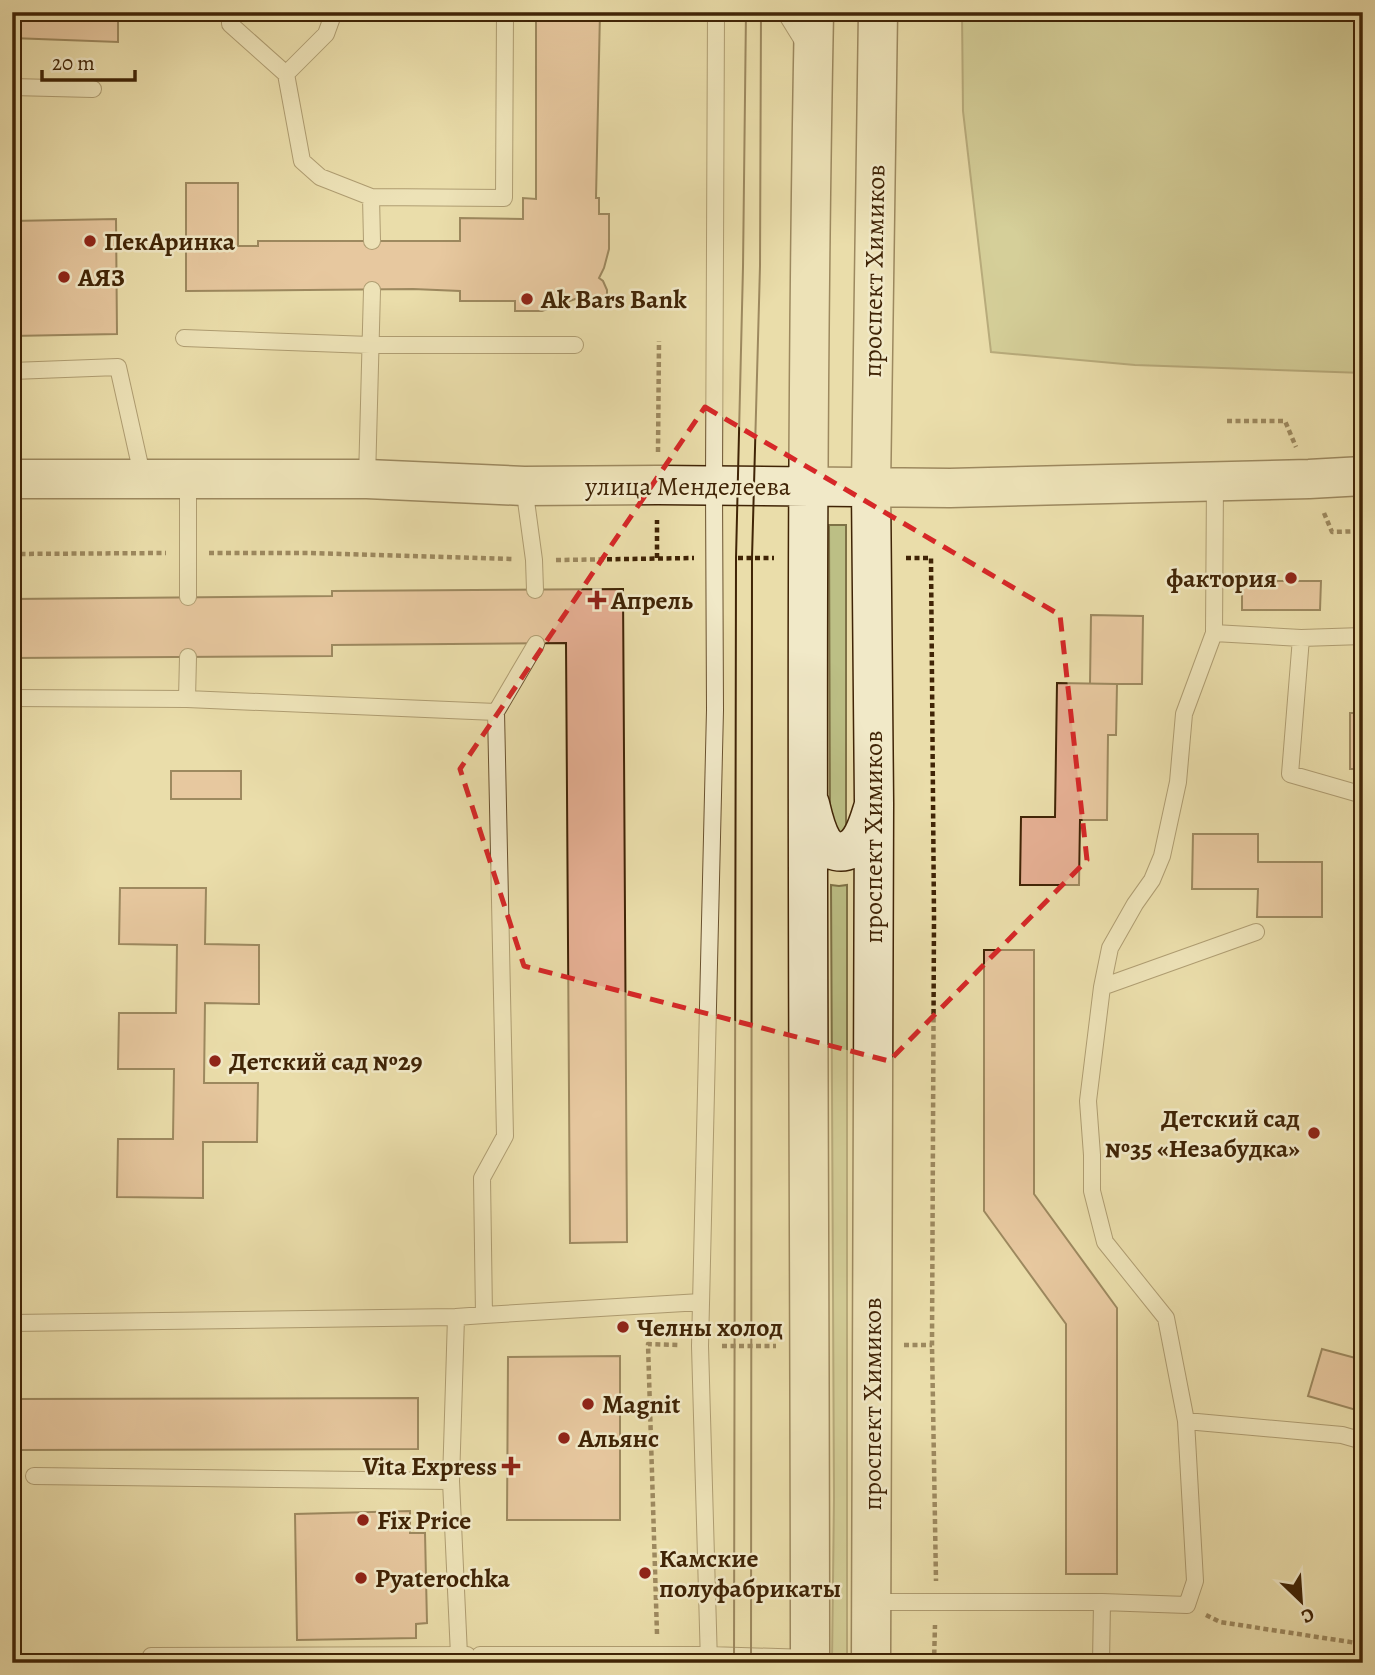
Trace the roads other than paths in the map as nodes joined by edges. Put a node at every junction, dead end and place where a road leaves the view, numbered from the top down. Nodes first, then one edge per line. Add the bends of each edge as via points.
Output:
1 (230, 12) edge
2 (334, 12) edge
3 (505, 12) edge
4 (716, 12) edge
5 (785, 12) edge
6 (814, 12) edge
7 (878, 12) edge
8 (813, 56) junction
9 (286, 74) junction
10 (12, 87) edge
11 (93, 89) dead end
12 (371, 197) junction
13 (372, 241) dead end
14 (372, 290) dead end
15 (184, 338) dead end
16 (370, 345) junction
17 (575, 345) dead end
18 (12, 370) edge
19 (1363, 476) edge
20 (12, 478) edge
21 (188, 478) junction
22 (143, 479) junction
23 (367, 479) junction
24 (1215, 481) junction
25 (713, 485) junction
26 (524, 486) junction
27 (808, 486) junction
28 (871, 487) junction
29 (535, 590) dead end
30 (188, 597) dead end
31 (1214, 633) junction
32 (1363, 635) edge
33 (1301, 638) junction
34 (536, 644) dead end
35 (188, 657) dead end
36 (12, 698) edge
37 (187, 699) junction
38 (496, 712) junction
39 (807, 792) junction
40 (1363, 795) edge
41 (874, 803) junction
42 (1256, 932) dead end
43 (1102, 987) junction
44 (701, 1302) junction
45 (484, 1315) junction
46 (456, 1317) junction
47 (12, 1323) edge
48 (1186, 1422) junction
49 (1363, 1441) edge
50 (34, 1476) dead end
51 (451, 1482) junction
52 (871, 1602) junction
53 (1102, 1602) junction
54 (459, 1655) junction
55 (480, 1659) edge
56 (709, 1659) edge
57 (810, 1660) edge
58 (150, 1663) edge
59 (871, 1663) edge
60 (1101, 1663) edge

1 - 9 lane via 230,24
2 - 9 lane via 326,34
3 - 12 lane via 504,198
4 - 25 lane
5 - 8 lane
6 - 8 main road
7 - 28 main road, проспект Химиков
8 - 27 main road
9 - 12 lane via 302,161 320,177
10 - 11 lane
12 - 13 lane
14 - 16 lane
15 - 16 lane
16 - 17 lane
16 - 23 lane
18 - 22 lane via 118,367
19 - 24 main road, улица Менделеева
20 - 22 main road, улица Менделеева
21 - 22 main road, улица Менделеева
21 - 23 main road, улица Менделеева
21 - 30 lane
23 - 26 main road, улица Менделеева
24 - 28 main road, улица Менделеева
24 - 31 lane
25 - 26 main road, улица Менделеева
25 - 27 main road, улица Менделеева
25 - 44 lane via 715,710
26 - 29 lane
27 - 28 main road, улица Менделеева
27 - 39 main road
28 - 41 main road, проспект Химиков
31 - 33 lane
31 - 43 lane via 1184,714 1178,782 1162,856 1110,947
32 - 33 lane
33 - 40 lane via 1290,774
34 - 38 lane
35 - 37 lane
36 - 37 lane
37 - 38 lane
38 - 45 lane via 505,1136 482,1178
39 - 41 main road via 818,833 836,851 845,851 860,840
39 - 57 main road
41 - 52 main road, проспект Химиков
42 - 43 lane
43 - 48 lane via 1088,1101 1092,1191 1105,1242 1166,1318
44 - 45 lane
44 - 56 lane
45 - 46 lane
46 - 47 lane
46 - 51 lane
48 - 49 lane via 1342,1435
48 - 53 lane via 1195,1581 1187,1605
50 - 51 lane
51 - 54 lane
52 - 53 lane
52 - 59 main road, проспект Химиков
53 - 60 lane
54 - 55 lane
54 - 58 lane via 151,1656
55 - 56 lane via 658,1655
56 - 57 lane

